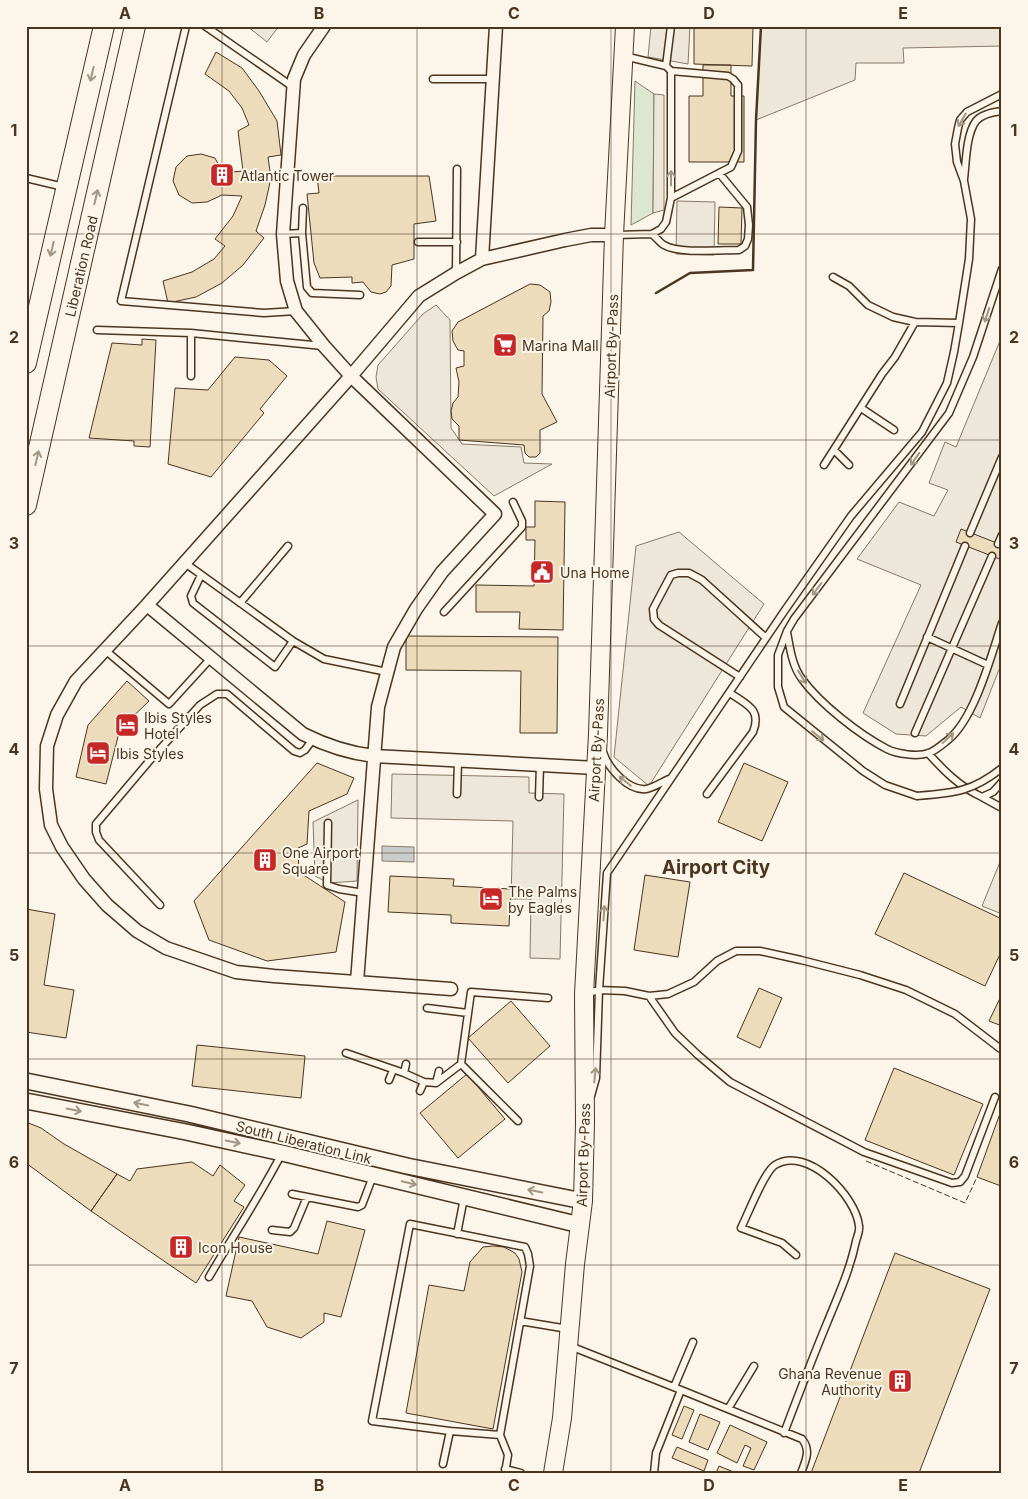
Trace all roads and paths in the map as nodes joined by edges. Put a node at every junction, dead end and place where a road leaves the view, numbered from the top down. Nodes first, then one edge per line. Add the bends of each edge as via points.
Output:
1 (104, 26) edge
2 (186, 26) edge
3 (204, 26) edge
4 (496, 26) edge
5 (625, 26) edge
6 (671, 26) edge
7 (323, 27) edge
8 (134, 28) edge
9 (624, 56) junction
10 (669, 68) junction
11 (433, 79) dead end
12 (493, 79) junction
13 (294, 87) junction
14 (1002, 94) edge
15 (1002, 112) edge
16 (457, 169) dead end
17 (719, 173) junction
18 (26, 178) edge
19 (964, 181) junction
20 (66, 187) junction
21 (672, 198) junction
22 (304, 208) dead end
23 (302, 233) junction
24 (283, 234) junction
25 (652, 234) junction
26 (614, 235) junction
27 (418, 242) dead end
28 (457, 242) junction
29 (482, 259) junction
30 (1002, 268) edge
31 (456, 273) junction
32 (833, 277) dead end
33 (360, 295) dead end
34 (296, 310) junction
35 (915, 322) junction
36 (959, 323) junction
37 (97, 330) dead end
38 (191, 333) junction
39 (324, 346) junction
40 (26, 363) edge
41 (191, 376) dead end
42 (351, 376) junction
43 (861, 408) junction
44 (894, 430) dead end
45 (834, 450) junction
46 (1002, 457) edge
47 (824, 465) dead end
48 (849, 465) dead end
49 (513, 502) dead end
50 (26, 505) edge
51 (970, 533) dead end
52 (1002, 535) edge
53 (998, 544) dead end
54 (288, 546) dead end
55 (965, 546) dead end
56 (992, 556) dead end
57 (184, 563) junction
58 (201, 575) junction
59 (240, 603) junction
60 (147, 605) junction
61 (444, 612) dead end
62 (1002, 623) edge
63 (787, 631) junction
64 (766, 638) junction
65 (927, 638) junction
66 (294, 641) junction
67 (952, 649) junction
68 (105, 650) junction
69 (211, 658) junction
70 (988, 665) junction
71 (387, 672) junction
72 (740, 677) junction
73 (730, 693) junction
74 (900, 704) dead end
75 (915, 733) dead end
76 (598, 734) junction
77 (313, 739) junction
78 (928, 753) junction
79 (374, 756) junction
80 (458, 761) junction
81 (540, 765) junction
82 (596, 768) junction
83 (1002, 768) edge
84 (670, 779) junction
85 (1002, 782) edge
86 (457, 794) dead end
87 (707, 794) dead end
88 (539, 797) dead end
89 (982, 797) junction
90 (1002, 808) edge
91 (328, 823) dead end
92 (364, 893) junction
93 (160, 905) dead end
94 (357, 982) junction
95 (451, 989) dead end
96 (591, 992) junction
97 (649, 996) junction
98 (548, 998) dead end
99 (427, 1008) dead end
100 (468, 1013) junction
101 (1002, 1050) edge
102 (346, 1053) dead end
103 (406, 1064) dead end
104 (461, 1064) junction
105 (393, 1070) junction
106 (439, 1071) dead end
107 (404, 1073) junction
108 (389, 1080) dead end
109 (26, 1081) edge
110 (424, 1082) junction
111 (436, 1083) junction
112 (420, 1091) dead end
113 (995, 1097) dead end
114 (26, 1101) edge
115 (518, 1121) dead end
116 (282, 1153) junction
117 (374, 1175) junction
118 (292, 1194) dead end
119 (307, 1197) junction
120 (464, 1197) junction
121 (582, 1201) junction
122 (580, 1225) junction
123 (272, 1230) dead end
124 (457, 1234) junction
125 (796, 1255) dead end
126 (209, 1277) dead end
127 (520, 1321) junction
128 (569, 1337) junction
129 (694, 1342) dead end
130 (754, 1366) dead end
131 (674, 1387) junction
132 (682, 1390) junction
133 (728, 1409) junction
134 (450, 1431) junction
135 (784, 1433) junction
136 (500, 1435) junction
137 (443, 1464) dead end
138 (505, 1471) edge
139 (521, 1473) edge
140 (553, 1473) edge
141 (654, 1473) edge
142 (801, 1473) edge

1 -> 20 highway
2 - 34 lane via 121,301 264,313
3 - 13 lane
4 - 12 street
5 - 9 main road, Airport By-Pass
6 - 10 lane
7 - 13 street via 304,55
50 -> 8 highway, Liberation Road
9 - 10 lane
9 - 26 main road, Airport By-Pass
10 - 17 lane via 728,76 738,85 738,151 731,167
21 -> 10 lane
11 - 12 lane
12 - 29 street
13 - 24 street
14 -> 19 lane via 967,112 960,120 955,144
15 - 19 lane via 977,120 971,131
16 - 28 lane
17 - 21 lane
17 - 25 lane via 747,207 749,225 745,246 739,250 676,248 664,245
18 - 20 lane
19 - 36 lane via 972,219
20 -> 40 highway
21 - 25 lane via 666,222
22 - 23 lane
23 - 24 lane
23 - 33 lane via 305,278 312,294
24 - 34 street via 288,281
25 - 26 lane
26 - 29 street via 591,235
26 - 76 main road, Airport By-Pass
27 - 28 lane
28 - 31 lane
29 - 31 street
30 -> 63 lane via 973,357 949,413
31 - 42 street via 419,296
32 - 35 lane via 849,286 868,305 893,317
34 - 39 street
35 - 36 lane
35 - 43 lane
36 - 64 lane via 946,383 922,432 851,516
37 - 38 lane
38 - 39 lane
38 - 41 lane
39 - 42 street
42 - 57 street
42 - 71 street via 495,514 442,572 416,609 394,647
43 - 44 lane
43 - 45 lane
45 - 47 lane
45 - 48 lane
46 - 51 lane
49 - 61 lane via 522,527
52 - 53 lane
54 - 59 lane
55 - 65 lane
56 - 67 lane
57 - 58 lane
57 - 60 street
58 - 59 lane
58 - 66 lane via 191,596 193,603 276,667
59 - 66 lane
60 - 68 street
60 - 69 street
62 - 70 lane
63 -> 78 lane via 793,660 801,678 850,726 889,750
63 -> 83 lane, bridge via 778,655 778,686 784,707 863,771 885,785 917,796 962,792 985,782
64 - 72 lane
64 - 72 lane via 702,580 689,573 671,575 654,609 654,619
65 - 67 lane
65 - 74 lane
66 - 71 lane via 324,659
67 - 70 lane
67 - 75 lane
68 - 69 lane via 169,704
68 - 94 street via 76,681 57,715 47,746 46,789 51,825 62,848 84,879 137,931 166,948 236,972
69 - 77 street
78 -> 70 lane via 948,740 960,726
71 - 79 street via 378,707
72 - 73 lane
73 - 84 lane
73 - 87 lane via 754,711 757,722
76 - 82 main road, Airport By-Pass
84 -> 76 lane via 647,789 632,787 616,773 604,755
77 - 79 street via 350,753
77 - 93 lane via 305,750 300,753 294,751 227,694 209,697 200,705 96,824 99,840
78 - 89 lane via 948,775 968,791
79 - 80 street
79 - 92 street
80 - 81 street
80 - 86 lane
81 - 82 street
81 - 88 lane
82 - 96 main road, Airport By-Pass
96 -> 84 lane via 607,873
85 - 89 lane via 993,792
89 - 90 lane
91 - 92 lane via 327,885
92 - 94 street
94 - 95 street
96 - 97 lane via 625,991
96 - 121 main road, Airport By-Pass
97 - 101 lane via 682,989 717,961 736,951 760,951 860,975 906,990 954,1014
97 - 113 lane via 676,1032 730,1082 864,1152 952,1183 960,1182 966,1176
98 - 100 lane via 471,992
99 - 100 lane
100 - 104 lane
102 - 105 lane
103 - 107 lane
104 - 111 lane
104 - 115 lane
105 - 107 lane
105 - 108 lane
106 - 111 lane
107 - 110 lane
121 -> 109 street, South Liberation Link via 407,1166 189,1114
110 - 111 lane
110 - 112 lane
114 -> 116 street, South Liberation Link
116 - 117 street, South Liberation Link
116 - 126 lane
117 - 119 lane via 362,1206 358,1208
117 -> 120 street, South Liberation Link
118 - 119 lane
119 - 123 lane via 290,1232
120 - 122 street, South Liberation Link
120 - 124 lane
121 - 122 main road, Airport By-Pass
122 - 128 main road, Airport By-Pass
124 - 127 lane via 525,1247 530,1266
124 - 134 lane via 410,1224 372,1421
125 - 135 lane via 782,1242 741,1228 774,1165 785,1161 800,1162 824,1173 852,1204 859,1227 852,1260
127 - 128 lane
127 - 136 lane
128 - 131 lane
128 - 140 main road, Airport By-Pass via 562,1418
129 - 131 lane
130 - 133 lane
131 - 132 lane
132 - 133 lane
132 - 141 lane via 656,1453
133 - 135 lane
134 - 136 lane
134 - 137 lane
135 - 142 lane via 802,1439 807,1445
136 - 138 lane via 508,1455
138 - 139 lane

